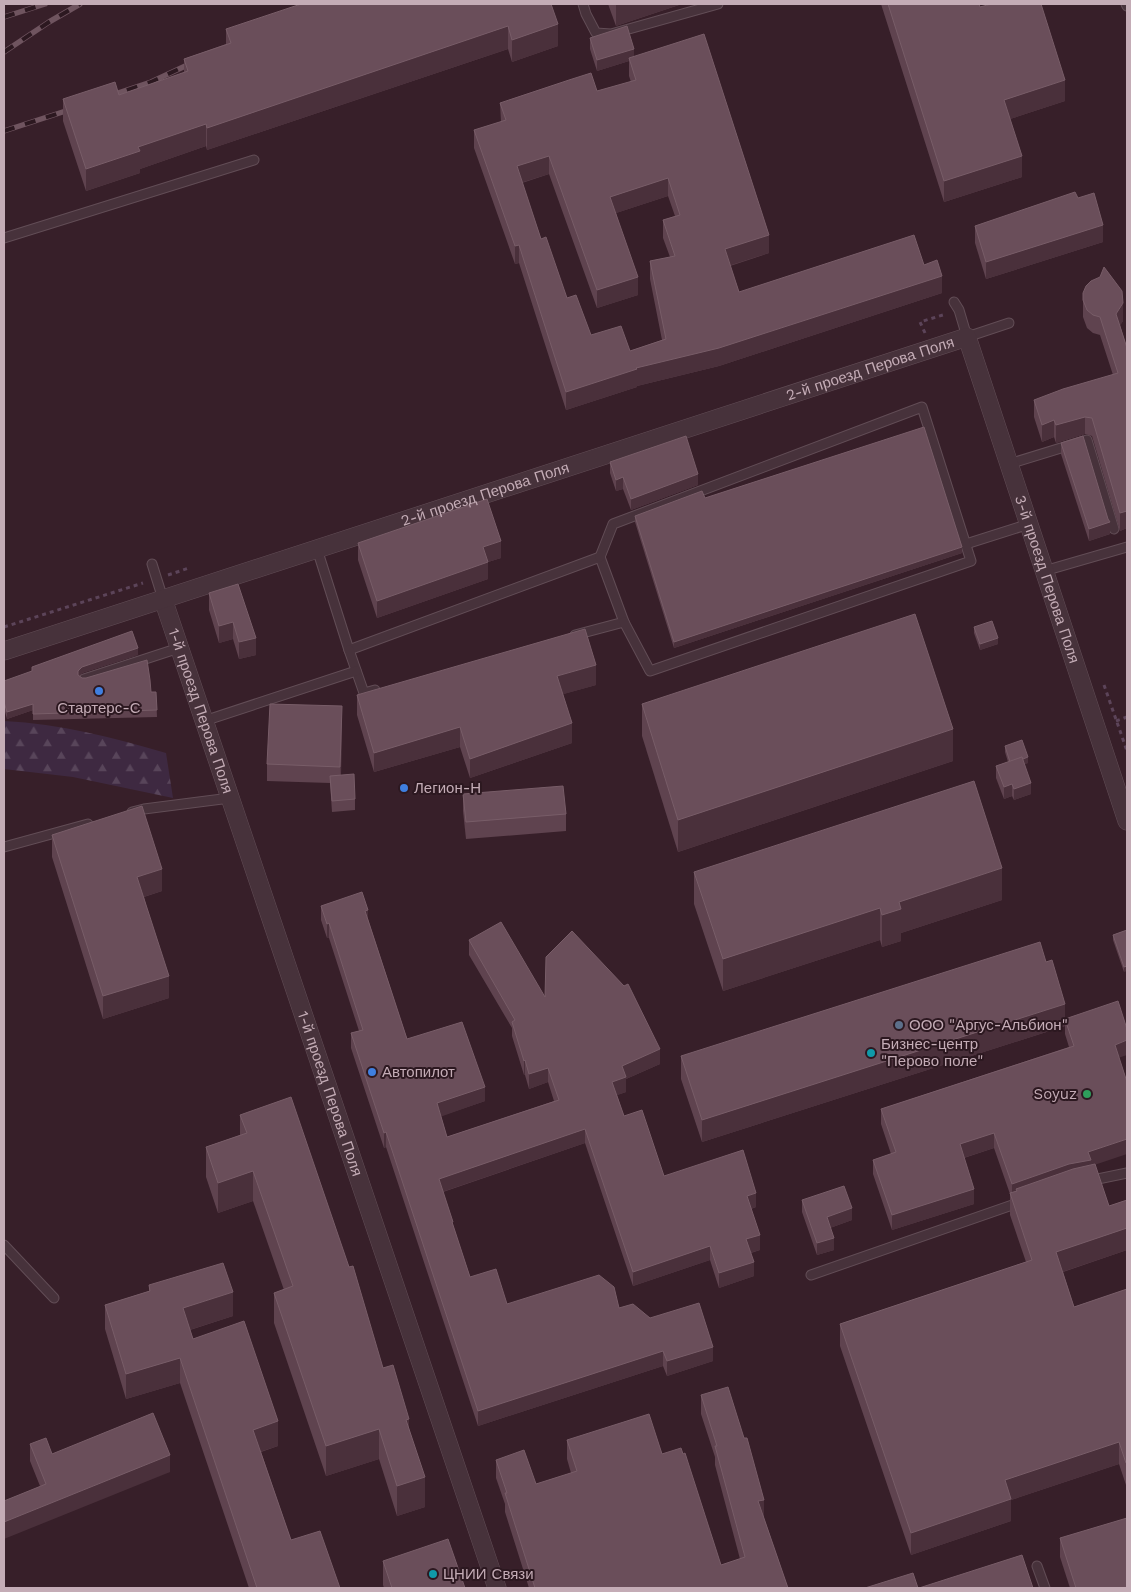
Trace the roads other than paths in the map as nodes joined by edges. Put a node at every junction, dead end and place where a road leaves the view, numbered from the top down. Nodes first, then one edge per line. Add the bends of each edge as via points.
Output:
1 (583, 4) edge
2 (718, 4) edge
3 (254, 160) dead end
4 (4, 238) edge
5 (954, 302) dead end
6 (1009, 323) dead end
7 (967, 337) junction
8 (1009, 464) junction
9 (1029, 524) junction
10 (1114, 529) dead end
11 (966, 544) junction
12 (1127, 547) edge
13 (317, 549) junction
14 (600, 557) junction
15 (152, 564) dead end
16 (1044, 571) junction
17 (162, 599) junction
18 (624, 622) junction
19 (566, 638) edge
20 (179, 648) junction
21 (349, 650) junction
22 (4, 651) edge
23 (356, 671) junction
24 (84, 679) edge
25 (383, 688) edge
26 (204, 721) junction
27 (230, 798) junction
28 (125, 814) edge
29 (97, 821) edge
30 (1127, 821) edge
31 (4, 847) edge
32 (1127, 1173) edge
33 (1080, 1183) edge
34 (1034, 1197) edge
35 (4, 1245) edge
36 (811, 1275) dead end
37 (54, 1298) dead end
38 (1037, 1566) dead end
39 (497, 1588) edge
40 (1044, 1588) edge

1 - 2 lane via 596,33 612,34
3 - 4 lane
5 - 7 lane
6 - 7 lane
7 - 8 street, 3-й проезд Перова Поля
7 - 13 street, 2-й проезд Перова Поля
8 - 9 street, 3-й проезд Перова Поля
8 - 10 lane via 1087,440
9 - 11 lane
9 - 16 street, 3-й проезд Перова Поля
11 - 14 lane via 922,407 613,524
11 - 18 lane via 971,561 650,671
12 - 16 lane
13 - 17 street, 2-й проезд Перова Поля
13 - 21 lane
14 - 18 lane
14 - 21 lane
15 - 17 lane
16 - 30 street, 3-й проезд Перова Поля
17 - 20 street, 1-й проезд Перова Поля
17 - 22 street, 2-й проезд Перова Поля
18 - 19 lane
20 - 24 lane
20 - 26 street, 1-й проезд Перова Поля
21 - 23 lane
23 - 25 lane via 364,693
23 - 26 lane
26 - 27 street, 1-й проезд Перова Поля
27 - 28 lane
27 - 39 street, 1-й проезд Перова Поля
29 - 31 lane
32 - 33 lane
34 - 36 lane
35 - 37 lane
38 - 40 lane

